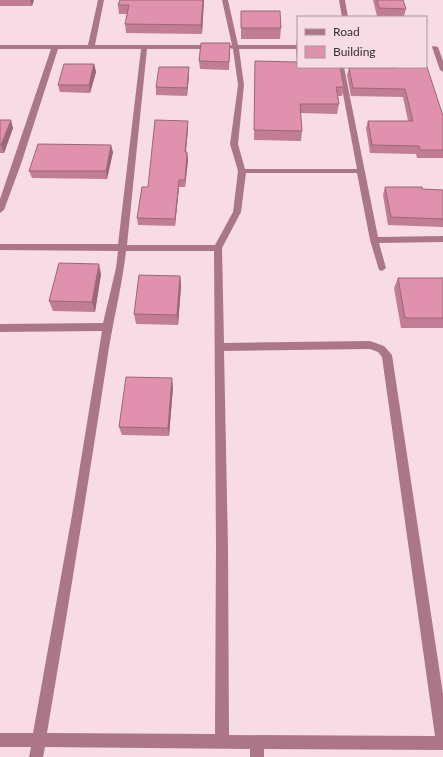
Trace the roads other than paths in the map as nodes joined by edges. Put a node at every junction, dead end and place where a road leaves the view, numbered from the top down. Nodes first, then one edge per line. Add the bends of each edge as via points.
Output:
1 (101, 0) edge
2 (226, 0) edge
3 (342, 0) edge
4 (345, 16) edge
5 (0, 47) edge
6 (55, 47) junction
7 (90, 47) junction
8 (144, 47) junction
9 (235, 47) junction
10 (297, 47) edge
11 (427, 47) edge
12 (435, 47) junction
13 (443, 47) edge
14 (341, 68) edge
15 (443, 70) edge
16 (242, 171) junction
17 (362, 171) junction
18 (0, 210) edge
19 (443, 239) edge
20 (374, 240) junction
21 (0, 247) edge
22 (122, 247) junction
23 (218, 248) junction
24 (382, 268) dead end
25 (107, 327) junction
26 (0, 328) edge
27 (220, 347) junction
28 (0, 740) edge
29 (39, 740) junction
30 (222, 741) junction
31 (443, 741) edge
32 (256, 742) junction
33 (36, 757) edge
34 (257, 757) edge

1 - 7 street
2 - 9 street
3 - 4 street
5 - 6 street
6 - 7 street
6 - 18 street
7 - 8 street
8 - 9 street
8 - 22 street
9 - 10 street
9 - 16 street via 241,85 234,144
11 - 12 street
12 - 13 street
12 - 15 street
14 - 17 street
16 - 17 street
16 - 23 street via 237,212
17 - 20 street
19 - 20 street
20 - 24 street
21 - 22 street
22 - 23 street
22 - 25 street
23 - 27 street
25 - 26 street
25 - 29 street
27 - 30 street
27 - 31 street via 370,345 381,348 387,355
28 - 29 street
29 - 30 street
29 - 33 street
30 - 32 street
31 - 32 street
32 - 34 street

